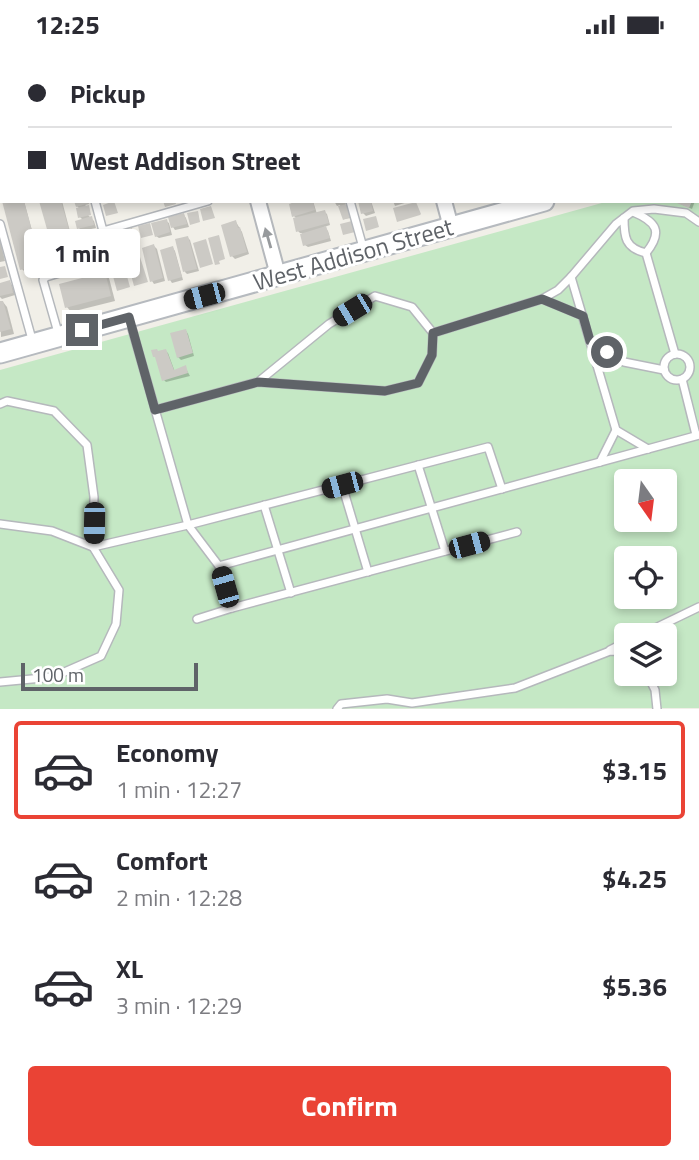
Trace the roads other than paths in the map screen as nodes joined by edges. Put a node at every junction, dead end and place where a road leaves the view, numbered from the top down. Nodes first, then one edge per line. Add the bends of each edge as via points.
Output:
1 (95, 203) edge
2 (201, 203) edge
3 (259, 203) edge
4 (351, 203) edge
5 (445, 203) edge
6 (535, 203) edge
7 (631, 203) edge
8 (633, 211) junction
9 (624, 218) junction
10 (699, 222) edge
11 (0, 224) edge
12 (451, 227) junction
13 (84, 245) dead end
14 (364, 251) junction
15 (646, 253) junction
16 (278, 275) junction
17 (571, 277) junction
18 (542, 299) junction
19 (583, 316) junction
20 (129, 317) junction
21 (433, 333) junction
22 (59, 336) junction
23 (590, 341) junction
24 (33, 344) junction
25 (0, 353) edge
26 (675, 354) junction
27 (664, 370) junction
28 (695, 370) edge
29 (682, 379) junction
30 (258, 382) junction
31 (0, 404) edge
32 (155, 410) junction
33 (616, 430) junction
34 (698, 435) edge
35 (648, 449) junction
36 (600, 461) junction
37 (418, 465) junction
38 (342, 485) junction
39 (502, 489) junction
40 (264, 505) junction
41 (431, 507) junction
42 (0, 524) edge
43 (188, 525) junction
44 (355, 528) junction
45 (517, 532) dead end
46 (93, 548) junction
47 (277, 550) junction
48 (446, 551) junction
49 (219, 566) junction
50 (368, 572) junction
51 (291, 593) junction
52 (699, 607) edge
53 (232, 608) junction
54 (197, 619) dead end
55 (666, 623) edge
56 (614, 649) edge
57 (610, 651) junction
58 (614, 651) edge
59 (0, 683) edge
60 (653, 686) edge
61 (413, 706) edge
62 (337, 709) edge
63 (657, 709) edge

1 - 2 lane via 103,231
16 -> 3 street
4 - 14 lane
5 - 12 street
6 - 12 street, West Addison Street
7 - 8 lane
8 - 9 lane
8 - 10 lane via 686,213
8 - 15 lane via 652,223 656,232
9 - 15 lane via 627,242
9 - 17 lane
11 - 24 lane
12 - 14 street, West Addison Street
13 - 22 lane via 87,263 43,281
14 - 16 street, West Addison Street
15 - 26 lane
16 - 20 street, West Addison Street
17 - 18 lane
17 - 19 lane
18 - 19 lane
18 - 21 lane
19 - 23 lane
20 - 22 street, West Addison Street
20 - 32 lane
21 - 30 lane via 432,355 418,383 385,391
21 - 30 lane via 412,307 375,296 329,324
22 - 24 street, West Addison Street
23 - 27 lane via 624,362
23 - 33 lane
24 - 25 street, West Addison Street
26 - 27 lane via 665,362
26 - 28 lane via 687,358
27 - 29 lane via 669,377
28 - 29 lane
29 - 34 lane
30 - 32 lane
31 - 46 lane via 7,401 54,411 87,445 94,498
32 - 43 lane
33 - 35 lane
33 - 36 lane
34 - 35 lane
35 - 36 lane
36 - 39 lane
37 - 38 lane
37 - 39 lane via 488,447
37 - 41 lane
38 - 40 lane
38 - 44 lane
39 - 41 lane
40 - 43 lane
40 - 47 lane
41 - 44 lane
41 - 48 lane
42 - 46 lane via 52,531
43 - 46 lane
43 - 49 lane
44 - 47 lane
44 - 50 lane
45 - 48 lane
46 - 59 lane via 118,590 116,624 101,656 53,677
47 - 49 lane
47 - 51 lane
48 - 50 lane
49 - 53 lane
50 - 51 lane
51 - 53 lane
52 - 55 lane
53 - 54 lane
56 - 57 lane
57 - 58 lane
57 - 61 lane via 515,688
60 - 63 lane
61 - 62 lane via 387,699 341,704

